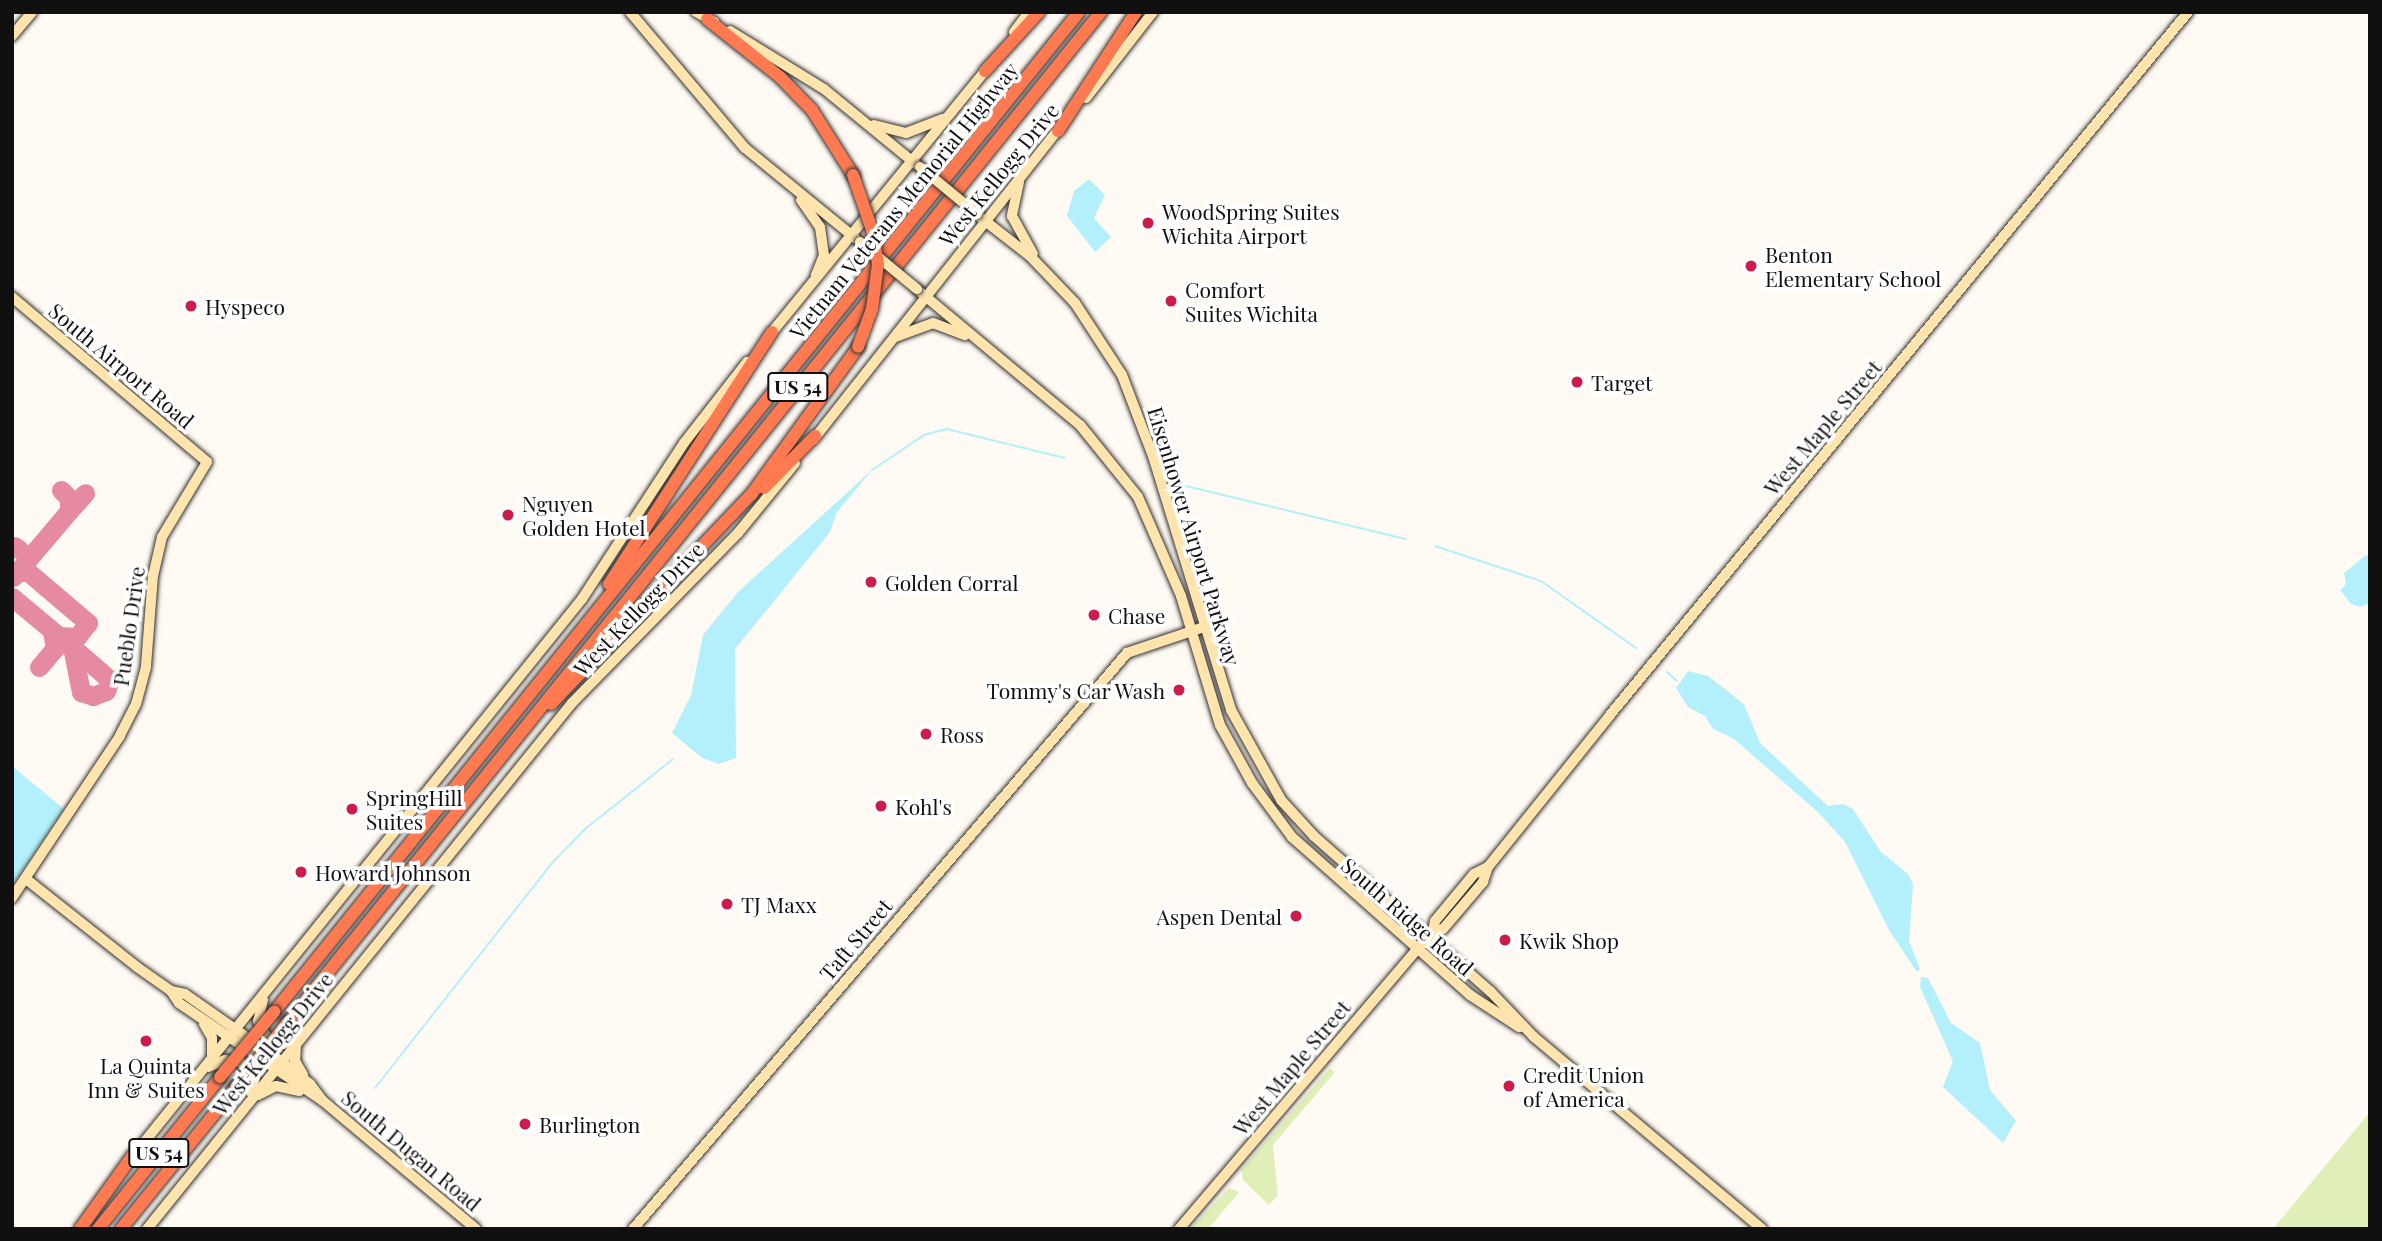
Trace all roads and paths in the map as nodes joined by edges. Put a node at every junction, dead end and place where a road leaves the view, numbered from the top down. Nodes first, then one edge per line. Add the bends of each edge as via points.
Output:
1 (32, 12) edge
2 (630, 12) edge
3 (1029, 12) edge
4 (1039, 12) edge
5 (1079, 12) edge
6 (1101, 12) edge
7 (1136, 12) edge
8 (1153, 12) edge
9 (2188, 12) edge
10 (701, 16) edge
11 (12, 36) edge
12 (985, 71) junction
13 (857, 115) junction
14 (949, 116) junction
15 (1058, 131) junction
16 (916, 164) junction
17 (776, 174) junction
18 (1021, 175) junction
19 (980, 217) junction
20 (856, 239) junction
21 (1046, 271) junction
22 (813, 283) junction
23 (920, 292) junction
24 (12, 297) edge
25 (772, 332) junction
26 (886, 343) junction
27 (999, 356) junction
28 (815, 436) junction
29 (207, 462) joint
30 (716, 535) junction
31 (584, 626) junction
32 (1204, 627) junction
33 (1190, 631) junction
34 (495, 762) junction
35 (1282, 800) joint
36 (1271, 808) joint
37 (26, 879) junction
38 (12, 898) edge
39 (1431, 934) junction
40 (1418, 948) junction
41 (171, 991) junction
42 (265, 992) junction
43 (252, 1009) junction
44 (211, 1013) junction
45 (197, 1015) junction
46 (232, 1034) junction
47 (303, 1035) junction
48 (1534, 1037) junction
49 (296, 1044) junction
50 (212, 1059) junction
51 (278, 1066) junction
52 (201, 1072) junction
53 (310, 1084) junction
54 (309, 1095) junction
55 (254, 1096) junction
56 (323, 1101) junction
57 (239, 1115) junction
58 (133, 1155) junction
59 (73, 1229) edge
60 (80, 1229) edge
61 (99, 1229) edge
62 (121, 1229) edge
63 (147, 1229) edge
64 (476, 1229) edge
65 (633, 1229) edge
66 (1179, 1229) edge
67 (1762, 1229) edge

1 - 11 main road
2 - 17 main road, Eisenhower Airport Parkway via 729,132
3 - 12 main road, West Kellogg Drive
4 - 12 highway
5 - 31 highway, Vietnam Veterans Memorial Highway / US 54
6 - 34 highway, Vietnam Veterans Memorial Highway / US 54
7 - 15 highway
8 - 15 main road, West Kellogg Drive
9 - 39 main road, West Maple Street via 1488,867 1474,874 1435,921
10 - 13 main road, Eisenhower Airport Parkway via 802,74
10 - 30 highway, bridge via 780,77 812,110 853,175 873,230 878,264 872,309 858,348 751,495
12 - 14 main road, West Kellogg Drive
13 - 14 main road via 906,133
13 - 16 main road, Eisenhower Airport Parkway
14 - 16 main road, West Kellogg Drive
15 - 18 main road, West Kellogg Drive
16 - 19 main road, Eisenhower Airport Parkway, bridge
16 - 20 main road, West Kellogg Drive
17 - 20 main road, Eisenhower Airport Parkway
17 - 22 main road via 820,227 824,255
18 - 19 main road, West Kellogg Drive
18 - 21 main road via 1013,198 1015,227
19 - 21 main road, Eisenhower Airport Parkway
19 - 23 main road, West Kellogg Drive
20 - 22 main road, West Kellogg Drive
20 - 23 main road, Eisenhower Airport Parkway, bridge
21 - 32 main road, Eisenhower Airport Parkway via 1075,303 1122,376 1153,456
22 - 25 main road, West Kellogg Drive
23 - 26 main road, West Kellogg Drive
23 - 27 main road, Eisenhower Airport Parkway
24 - 29 main road, South Airport Road
25 - 31 highway
25 - 42 main road, West Kellogg Drive via 704,414 582,599
26 - 27 main road via 908,328 933,323 959,331
26 - 28 main road, West Kellogg Drive
27 - 33 main road, Eisenhower Airport Parkway via 1080,425 1119,470 1156,530
28 - 30 highway
28 - 47 main road, West Kellogg Drive via 738,533 572,703
29 - 37 main road, Pueblo Drive via 162,537 153,575 146,667 136,704
30 - 34 highway
31 - 61 highway, Vietnam Veterans Memorial Highway / US 54, bridge
32 - 33 main road, Taft Street
32 - 35 main road, Eisenhower Airport Parkway via 1231,710
33 - 36 main road, Eisenhower Airport Parkway via 1220,725
33 - 65 main road, Taft Street via 1133,649 1107,676
34 - 62 highway, Vietnam Veterans Memorial Highway / US 54, bridge
35 - 39 main road, South Ridge Road via 1314,836
36 - 40 main road, South Ridge Road via 1319,864
37 - 38 main road, Pueblo Drive
37 - 41 main road, South Dugan Road
39 - 40 main road, West Maple Street
39 - 48 main road, South Ridge Road
40 - 48 main road, South Ridge Road via 1470,995
40 - 66 main road, West Maple Street
41 - 44 main road, South Dugan Road via 185,994
41 - 45 main road, South Dugan Road via 178,1003
42 - 43 main road, West Kellogg Drive
42 - 47 main road via 258,1021 266,1036 282,1044
43 - 44 main road via 231,1018
43 - 46 main road, West Kellogg Drive
44 - 46 main road, South Dugan Road
45 - 46 main road, South Dugan Road
45 - 50 main road via 212,1038
46 - 50 main road, West Kellogg Drive
46 - 51 main road, South Dugan Road
47 - 49 main road, West Kellogg Drive
48 - 67 main road, South Ridge Road
49 - 51 main road, West Kellogg Drive
49 - 53 main road via 295,1061
50 - 52 main road, West Kellogg Drive
51 - 53 main road, South Dugan Road
51 - 54 main road, South Dugan Road
51 - 55 main road, West Kellogg Drive
52 - 57 main road via 225,1060 249,1068 255,1086
52 - 58 main road, West Kellogg Drive
53 - 56 main road, South Dugan Road
54 - 55 main road via 276,1086
54 - 56 main road, South Dugan Road
55 - 57 main road, West Kellogg Drive
56 - 64 main road, South Dugan Road
57 - 63 main road, West Kellogg Drive
58 - 59 main road, West Kellogg Drive
58 - 60 highway

